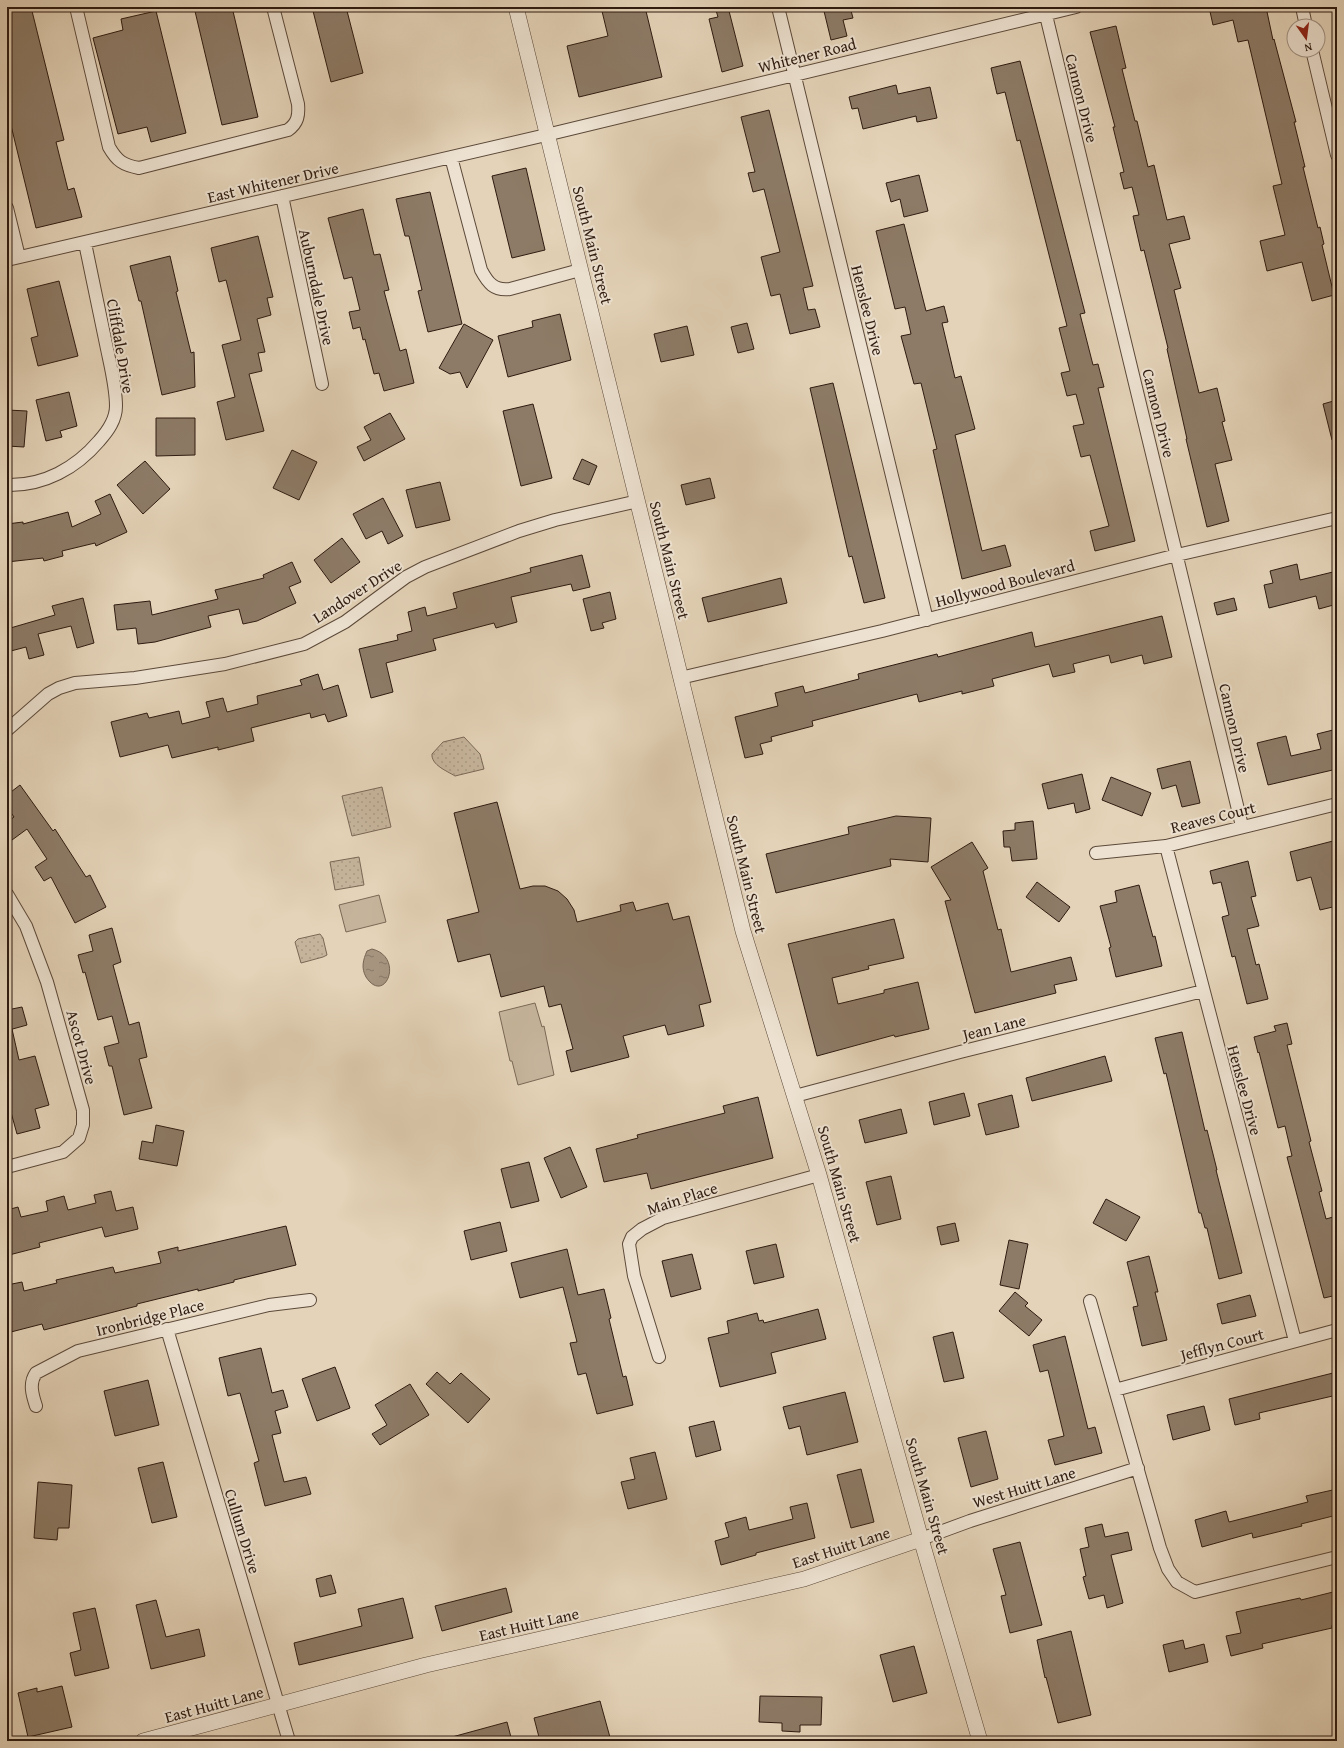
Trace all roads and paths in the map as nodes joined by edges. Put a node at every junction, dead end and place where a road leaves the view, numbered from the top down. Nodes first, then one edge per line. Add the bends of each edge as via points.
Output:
1 (76, 7) edge
2 (274, 7) edge
3 (516, 7) edge
4 (778, 7) edge
5 (1076, 7) edge
6 (1302, 7) edge
7 (1045, 11) edge
8 (1304, 18) edge
9 (1314, 58) edge
10 (794, 75) junction
11 (546, 135) junction
12 (1337, 155) edge
13 (451, 157) junction
14 (282, 196) junction
15 (7, 208) edge
16 (85, 243) junction
17 (19, 258) junction
18 (7, 260) edge
19 (580, 270) junction
20 (322, 384) dead end
21 (7, 485) edge
22 (638, 501) junction
23 (1337, 518) edge
24 (1177, 555) junction
25 (927, 620) junction
26 (680, 678) junction
27 (7, 730) edge
28 (1337, 804) edge
29 (1242, 826) junction
30 (1166, 846) junction
31 (1096, 853) dead end
32 (7, 894) edge
33 (1203, 991) junction
34 (795, 1096) junction
35 (7, 1167) edge
36 (820, 1175) junction
37 (310, 1300) dead end
38 (1090, 1301) dead end
39 (167, 1329) junction
40 (1337, 1330) edge
41 (1295, 1341) junction
42 (660, 1357) dead end
43 (1116, 1390) junction
44 (36, 1406) dead end
45 (1138, 1468) junction
46 (921, 1539) junction
47 (1337, 1557) edge
48 (279, 1705) junction
49 (143, 1741) edge
50 (289, 1741) edge
51 (980, 1741) edge

1 - 2 street via 109,147 116,158 129,166 139,168 288,130 295,125 298,104
3 - 11 street, South Main Street
4 - 10 street, Henslee Drive
5 - 7 street, Whitener Road
6 - 8 street
7 - 10 street, Whitener Road
7 - 24 street, Cannon Drive
9 - 12 street
10 - 11 street, Whitener Road
10 - 25 street, Henslee Drive
11 - 13 street, East Whitener Drive
11 - 19 street, South Main Street
13 - 14 street, East Whitener Drive
13 - 19 street via 481,270 490,285 503,290 510,289
14 - 16 street, East Whitener Drive
14 - 20 street, Auburndale Drive
15 - 17 street
16 - 17 street, East Whitener Drive
16 - 21 street, Cliffdale Drive via 113,381 116,407 114,419 109,430 82,459 56,476
17 - 18 street, East Whitener Drive
19 - 22 street, South Main Street
22 - 26 street, South Main Street
22 - 27 street, Landover Drive via 555,520 424,567 406,577 345,622 304,644 225,664 135,678 75,683 59,688 48,694
23 - 24 street, Hollywood Boulevard
24 - 25 street, Hollywood Boulevard
24 - 29 street, Cannon Drive
25 - 26 street, Hollywood Boulevard
26 - 34 street, South Main Street via 743,931
28 - 29 street, Reaves Court
29 - 30 street, Reaves Court
30 - 31 street, Reaves Court
30 - 33 street, Henslee Drive
32 - 35 street, Ascot Drive via 26,926 47,982 83,1110 84,1125 79,1138 63,1152
33 - 34 street, Jean Lane
33 - 41 street, Henslee Drive
34 - 36 street, South Main Street
36 - 42 street, Main Place via 663,1218 632,1237 629,1244 634,1276
36 - 46 street, South Main Street
37 - 39 street, Ironbridge Place via 269,1305
38 - 43 street
39 - 44 street, Ironbridge Place via 78,1351 36,1373 32,1379 32,1394
39 - 48 street, Cullum Drive
40 - 41 street, Jefflyn Court
41 - 43 street, Jefflyn Court
43 - 45 street
45 - 46 street, West Huitt Lane
45 - 47 street via 1168,1569 1177,1582 1195,1592
46 - 48 street, East Huitt Lane via 804,1579 426,1666
46 - 51 street, South Main Street
48 - 49 street, East Huitt Lane
48 - 50 street, Cullum Drive

